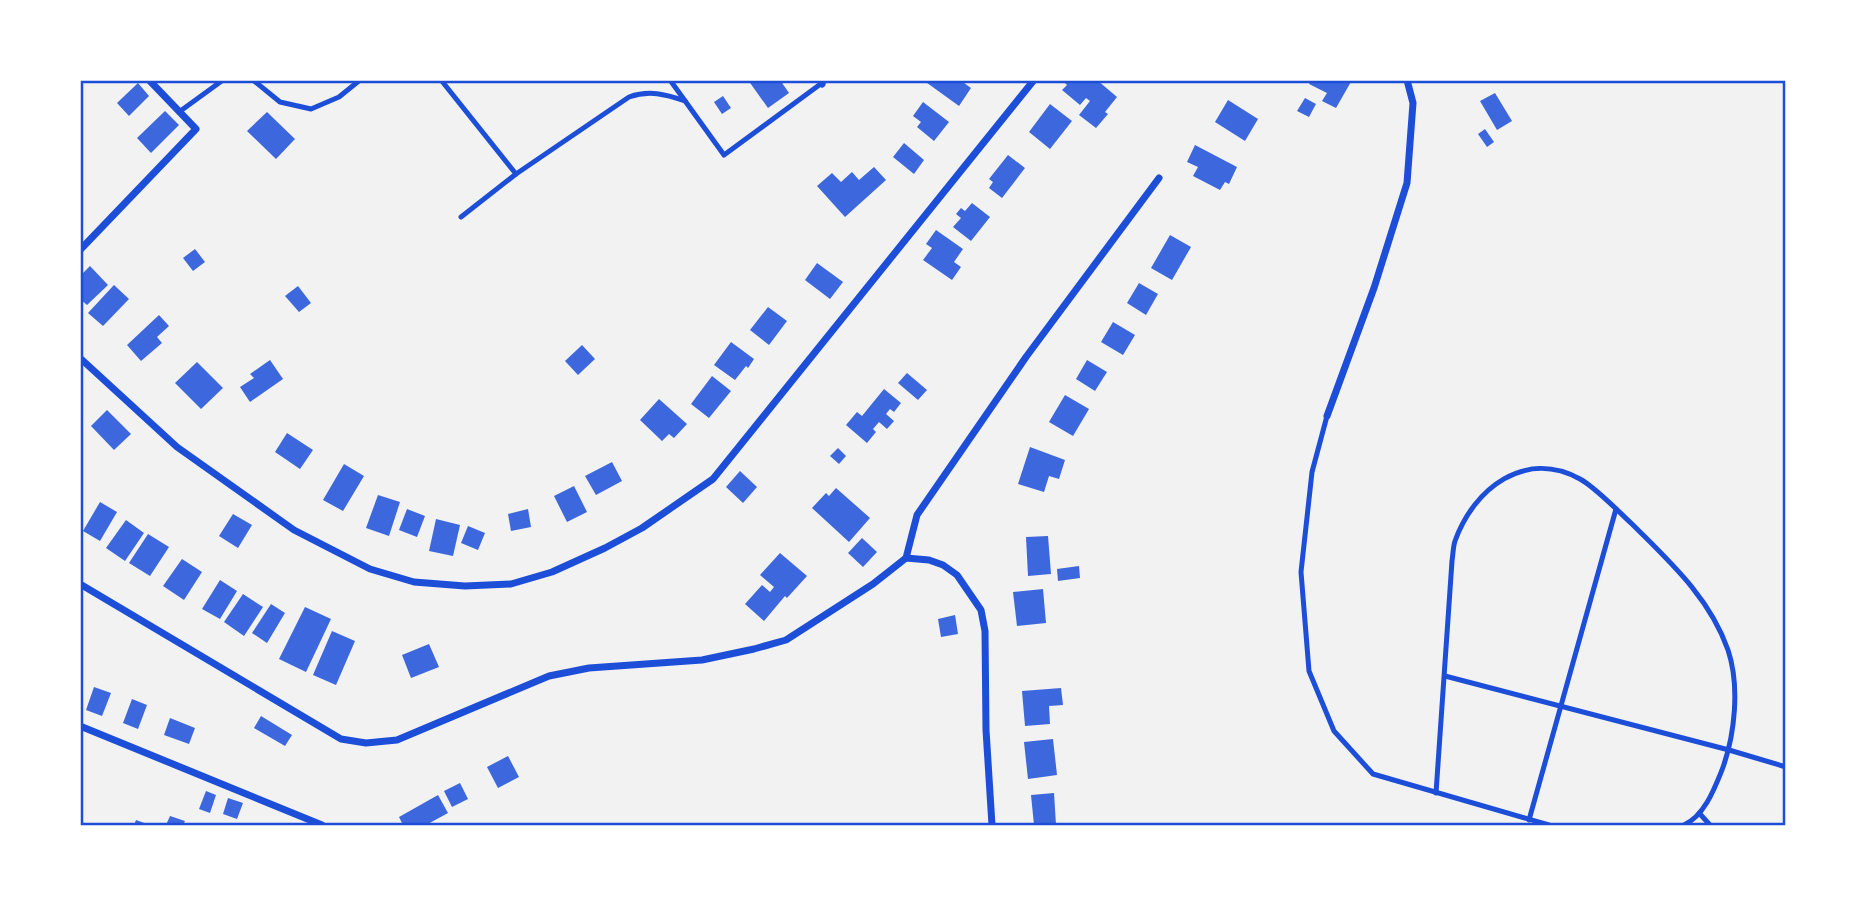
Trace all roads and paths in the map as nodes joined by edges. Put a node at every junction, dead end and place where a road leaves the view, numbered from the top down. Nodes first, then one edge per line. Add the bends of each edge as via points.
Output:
1 (149, 80) edge
2 (223, 80) edge
3 (360, 80) edge
4 (441, 80) edge
5 (670, 80) edge
6 (1034, 80) edge
7 (1407, 80) edge
8 (257, 82) edge
9 (823, 82) edge
10 (685, 101) junction
11 (180, 112) junction
12 (516, 174) junction
13 (1159, 178) dead end
14 (461, 217) dead end
15 (80, 250) edge
16 (80, 358) edge
17 (1327, 416) joint
18 (1616, 509) junction
19 (906, 558) junction
20 (80, 584) edge
21 (1444, 676) junction
22 (1560, 706) junction
23 (80, 726) edge
24 (1729, 750) junction
25 (1786, 767) edge
26 (1436, 793) junction
27 (1700, 814) junction
28 (1529, 820) junction
29 (322, 825) edge
30 (992, 825) edge
31 (1549, 825) edge
32 (1684, 825) edge
33 (1710, 825) edge

1 - 11 street
2 - 11 lane
3 - 8 lane via 339,97 311,110 280,102
4 - 12 lane
5 - 10 lane
6 - 16 street via 713,479 605,548 511,584 414,582 370,569 295,530 177,447
7 - 17 street via 1413,103 1407,183
9 - 10 lane via 724,155
10 - 12 lane via 654,92 629,97
11 - 15 street via 196,129
12 - 14 lane
13 - 19 street via 1026,357 917,515
17 - 26 lane via 1312,472 1301,572 1309,671 1334,731 1373,774
18 - 21 lane via 1581,479 1548,469 1533,468 1502,478 1479,498 1455,541
18 - 22 lane
18 - 24 lane via 1687,579 1714,617 1729,651 1736,688
19 - 20 street via 786,640 702,660 589,667 549,676 397,740 366,743 341,739
19 - 30 street via 943,565 957,575 981,610
21 - 22 lane
21 - 26 lane
22 - 24 lane
22 - 28 lane
23 - 29 street
24 - 25 lane
24 - 27 lane
26 - 28 lane
27 - 32 lane
27 - 33 lane
28 - 31 lane

